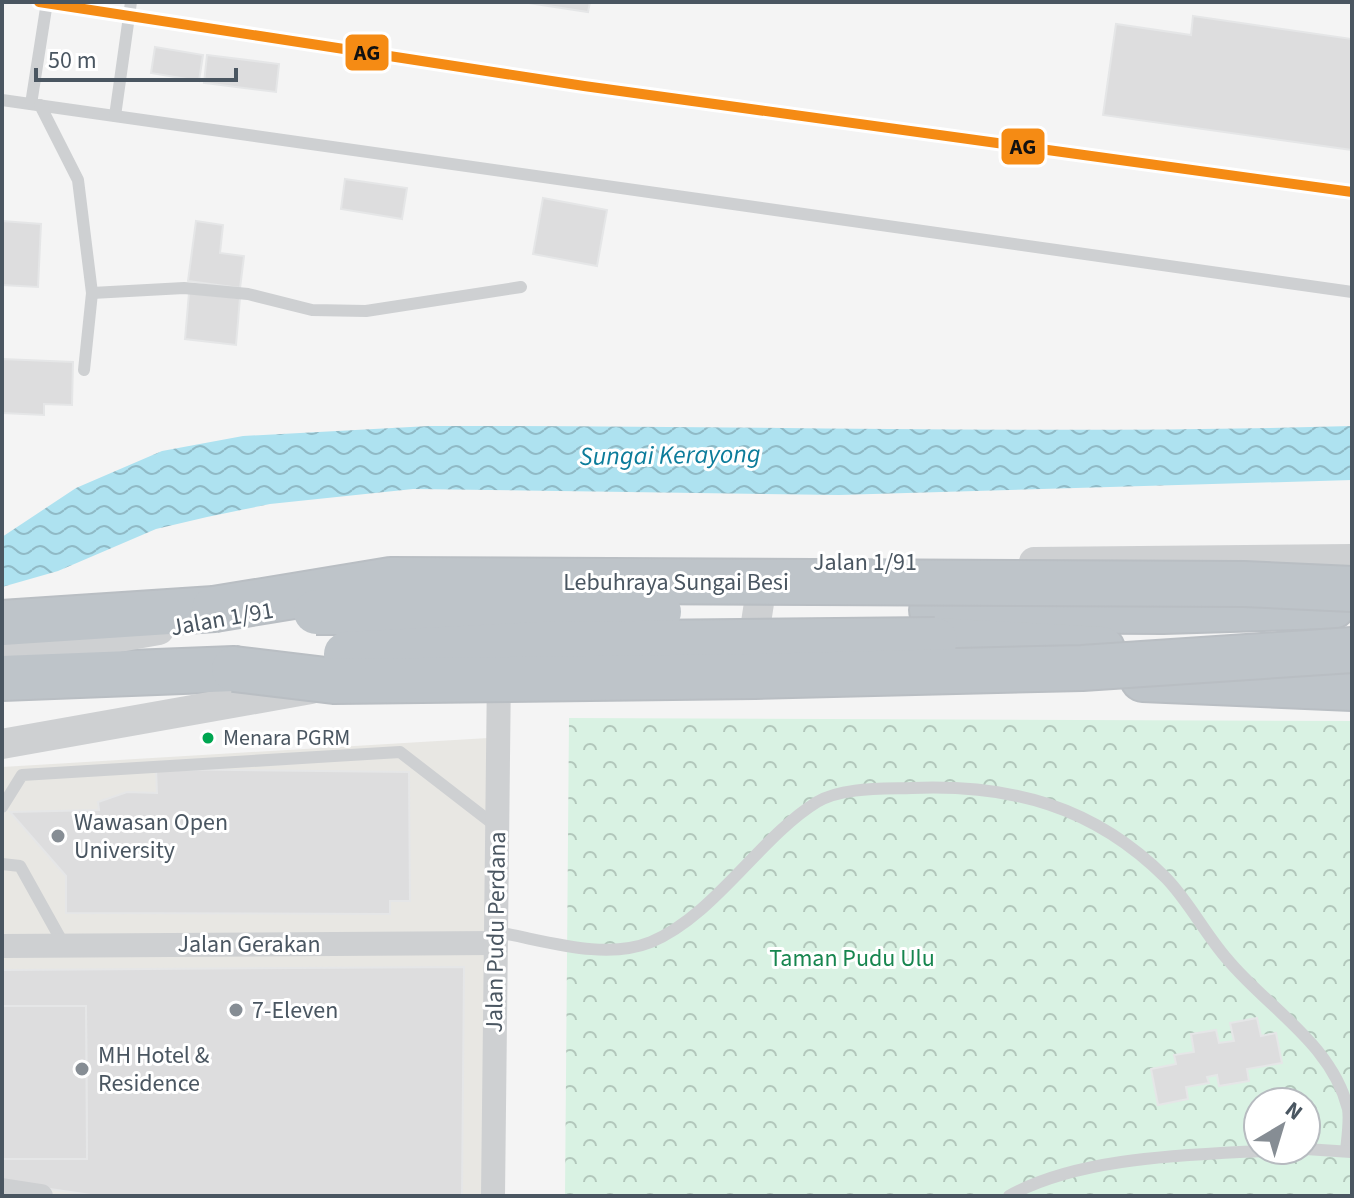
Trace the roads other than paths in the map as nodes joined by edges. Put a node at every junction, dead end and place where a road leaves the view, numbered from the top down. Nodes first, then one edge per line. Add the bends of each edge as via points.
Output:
1 (47, 2) edge
2 (131, 2) edge
3 (2, 100) edge
4 (35, 104) junction
5 (115, 116) junction
6 (521, 287) dead end
7 (1352, 292) edge
8 (92, 293) junction
9 (84, 370) dead end
10 (1352, 559) edge
11 (805, 562) junction
12 (470, 575) junction
13 (1352, 589) edge
14 (1352, 605) edge
15 (214, 609) junction
16 (2, 623) edge
17 (934, 625) junction
18 (2, 653) edge
19 (1352, 653) edge
20 (816, 663) junction
21 (499, 667) junction
22 (234, 669) junction
23 (2, 678) edge
24 (1352, 688) edge
25 (2, 744) edge
26 (2, 807) edge
27 (497, 827) junction
28 (2, 864) edge
29 (496, 937) junction
30 (64, 945) junction
31 (2, 946) edge
32 (1322, 1150) edge
33 (1349, 1152) edge
34 (1242, 1153) edge
35 (2, 1190) edge
36 (41, 1196) edge
37 (493, 1196) edge
38 (1009, 1196) edge

1 - 4 lane
2 - 5 lane
3 - 4 lane
4 - 5 lane
4 - 8 lane via 78,180
5 - 7 lane
6 - 8 lane via 366,311 312,310 248,294 184,288
8 - 9 lane
10 - 11 street, Jalan 1/91
11 - 12 street, Jalan 1/91 via 627,564
11 - 20 street via 761,590 755,629 765,650
12 - 18 street, Jalan 1/91 via 45,650
12 - 21 street via 498,617
13 - 15 highway, Lebuhraya Sungai Besi, bridge via 391,580
14 - 17 highway
15 - 16 highway, Lebuhraya Sungai Besi
15 - 17 highway, bridge
17 - 19 highway via 1069,649
17 - 22 highway, bridge via 373,650
19 - 22 highway, bridge via 1082,668 755,676 334,681
20 - 21 street
20 - 24 highway
21 - 25 street via 304,690
21 - 27 street, Jalan Pudu Perdana
22 - 23 highway
26 - 27 lane via 22,775 400,752
27 - 29 street, Jalan Pudu Perdana
28 - 30 lane via 20,866
29 - 30 street, Jalan Gerakan
29 - 33 lane via 607,950 651,942 690,915 747,867 787,823 820,800 869,789 962,786 1040,800 1097,827 1166,878 1236,970 1323,1055 1348,1110
29 - 37 street, Jalan Pudu Perdana
30 - 31 street, Jalan Gerakan
32 - 33 lane
34 - 38 lane via 1104,1166 1059,1176
35 - 36 street

